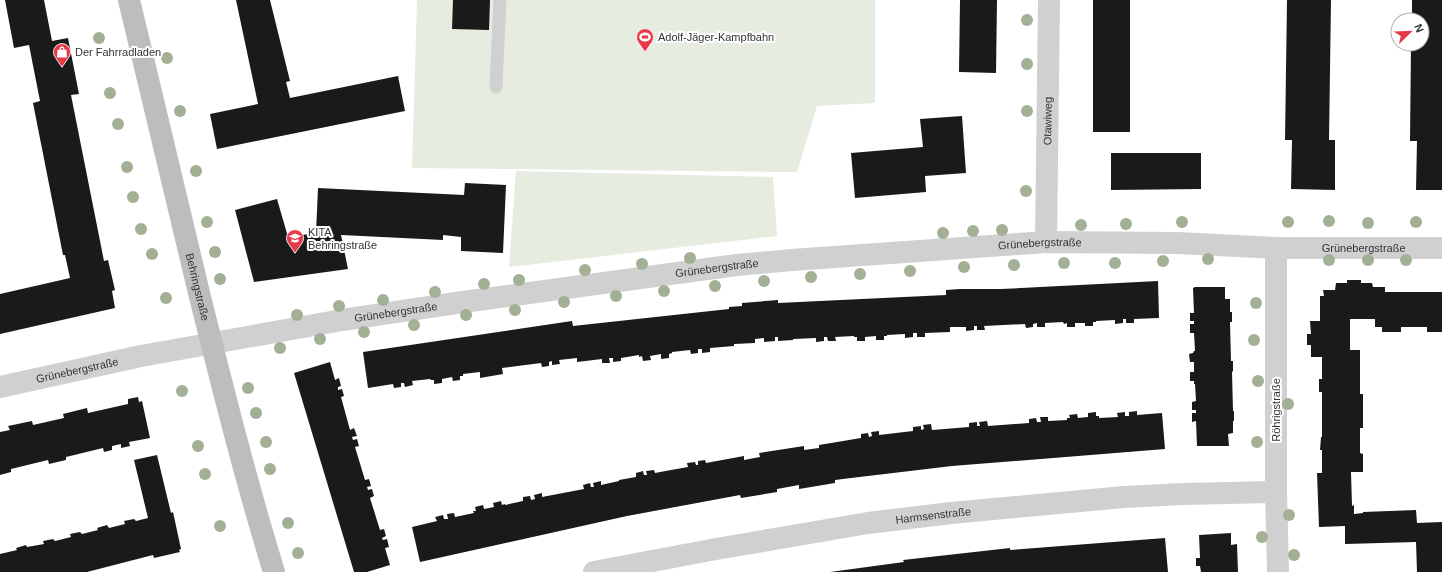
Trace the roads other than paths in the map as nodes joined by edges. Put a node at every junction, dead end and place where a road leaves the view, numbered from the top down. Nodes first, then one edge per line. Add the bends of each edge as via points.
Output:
1 (129, 0) edge
2 (500, 0) edge
3 (1049, 0) edge
4 (496, 87) dead end
5 (1046, 242) junction
6 (1276, 248) junction
7 (1442, 248) edge
8 (212, 344) junction
9 (0, 387) edge
10 (1276, 492) junction
11 (274, 572) edge
12 (594, 572) edge
13 (1278, 572) edge

1 - 8 main road, Behringstraße
2 - 4 lane
3 - 5 street, Otawiweg
5 - 6 street, Grünebergstraße via 1177,243
5 - 8 street, Grünebergstraße via 737,265 342,320
6 - 7 street, Grünebergstraße
6 - 10 street, Röhrigstraße
8 - 9 street, Grünebergstraße via 141,356
8 - 11 main road, Behringstraße
10 - 12 street, Harmsenstraße via 1124,497 945,514 861,524
10 - 13 street, Röhrigstraße

